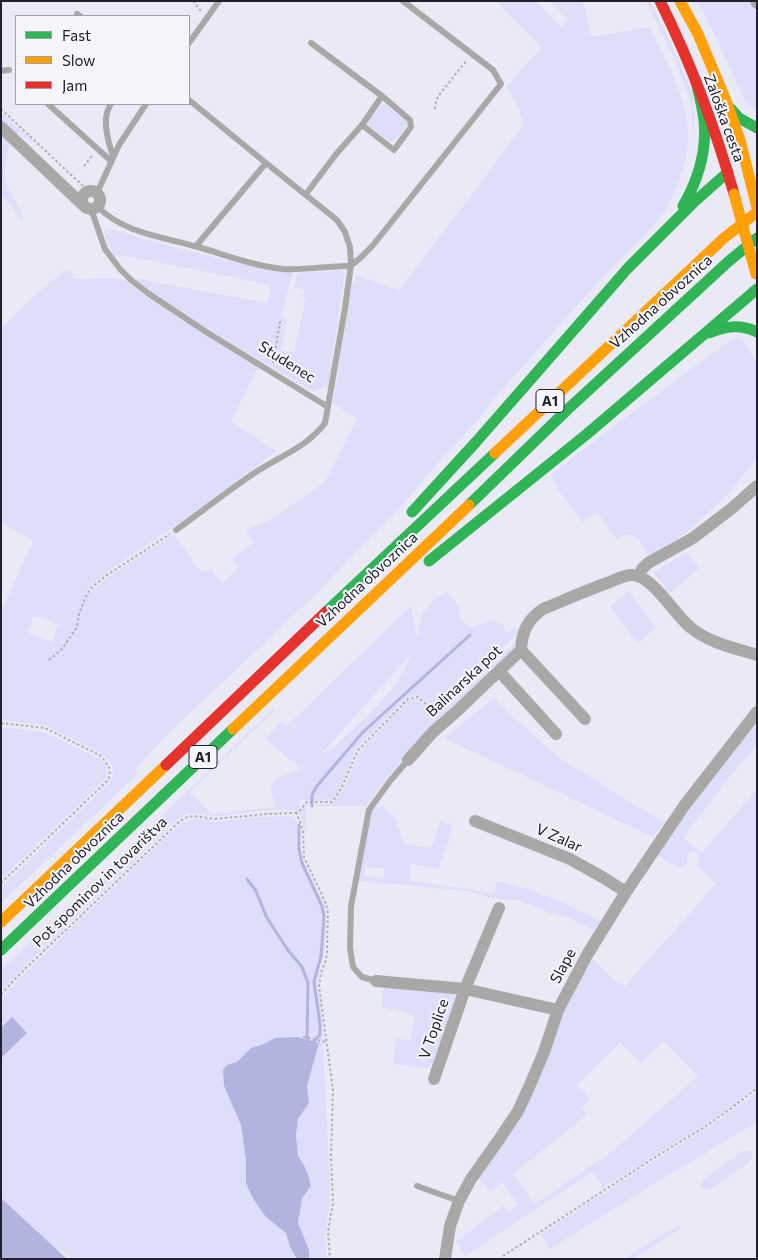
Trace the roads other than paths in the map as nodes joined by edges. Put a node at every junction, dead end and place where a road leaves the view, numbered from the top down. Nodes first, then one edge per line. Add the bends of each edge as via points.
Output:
1 (219, 1) edge
2 (403, 1) edge
3 (660, 1) edge
4 (680, 1) edge
5 (190, 42) edge
6 (312, 43) dead end
7 (10, 70) dead end
8 (1, 71) edge
9 (696, 81) junction
10 (382, 96) junction
11 (190, 101) edge
12 (727, 103) junction
13 (49, 105) edge
14 (110, 105) edge
15 (145, 105) edge
16 (362, 125) junction
17 (1, 127) edge
18 (757, 128) edge
19 (757, 151) edge
20 (112, 159) junction
21 (745, 160) junction
22 (266, 163) junction
23 (728, 172) junction
24 (306, 194) junction
25 (90, 200) junction
26 (757, 210) edge
27 (666, 229) junction
28 (757, 238) edge
29 (196, 246) junction
30 (351, 265) junction
31 (756, 276) edge
32 (757, 290) edge
33 (757, 332) edge
34 (699, 338) junction
35 (328, 407) junction
36 (757, 486) edge
37 (402, 523) dead end
38 (176, 530) road end
39 (356, 568) dead end
40 (639, 576) junction
41 (346, 593) junction
42 (340, 626) junction
43 (521, 650) junction
44 (757, 655) edge
45 (499, 671) junction
46 (757, 712) edge
47 (585, 719) dead end
48 (556, 734) dead end
49 (408, 760) joint
50 (475, 821) dead end
51 (626, 892) junction
52 (499, 908) dead end
53 (1, 922) edge
54 (1, 950) edge
55 (376, 981) joint
56 (465, 989) junction
57 (558, 1010) junction
58 (434, 1079) dead end
59 (417, 1186) dead end
60 (459, 1202) junction
61 (445, 1259) edge

1 - 5 lane
2 - 30 lane via 493,70 501,84 374,244
3 - 9 main road, Zaloška cesta
4 - 12 main road, Zaloška cesta via 698,34
6 - 10 lane
7 - 8 lane
9 - 23 main road, Zaloška cesta
9 - 27 main road via 704,129 700,167 685,202
10 - 16 lane
10 - 16 lane via 410,120 411,127 394,150
11 - 22 lane
12 - 18 main road via 739,118
12 - 21 main road, Zaloška cesta
13 - 20 lane
14 - 20 lane via 106,116
15 - 20 lane
16 - 24 lane
17 - 25 street via 15,139 29,145
19 - 21 main road
20 - 25 lane
21 - 23 main road
21 - 26 main road, Zaloška cesta
22 - 24 lane
22 - 29 lane
23 - 27 main road
23 - 31 main road, Zaloška cesta, bridge
24 - 30 lane via 337,220 345,232
25 - 29 lane via 111,218 138,231
25 - 35 lane, Studenec via 105,249 130,280
26 - 41 main road, Vzhodna obvoznica / A1
27 - 37 main road
28 - 42 main road, Vzhodna obvoznica / A1 via 607,372
29 - 30 lane via 282,269
30 - 35 lane
32 - 34 main road
33 - 34 main road via 732,326
34 - 42 main road via 366,615
35 - 38 lane via 325,423 307,441 251,475
36 - 40 street via 693,538 648,563
39 - 41 main road
40 - 43 street, Balinarska pot via 628,576 587,590 543,609 526,626
40 - 44 street via 703,636
41 - 53 main road, Vzhodna obvoznica / A1
42 - 54 main road, Vzhodna obvoznica / A1
43 - 45 street, Balinarska pot
43 - 47 street
45 - 48 street
45 - 49 street, Balinarska pot via 433,732
46 - 51 street, Slape via 689,799
49 - 55 lane via 369,810 351,906 353,967 362,977
50 - 51 street, V Zalar via 570,860
51 - 57 street, Slape
52 - 56 street, V Toplice
55 - 56 street, V Toplice
56 - 57 street, V Toplice
56 - 58 street, V Toplice
57 - 60 street, Slape via 518,1111
59 - 60 lane
60 - 61 street, Slape via 450,1226

